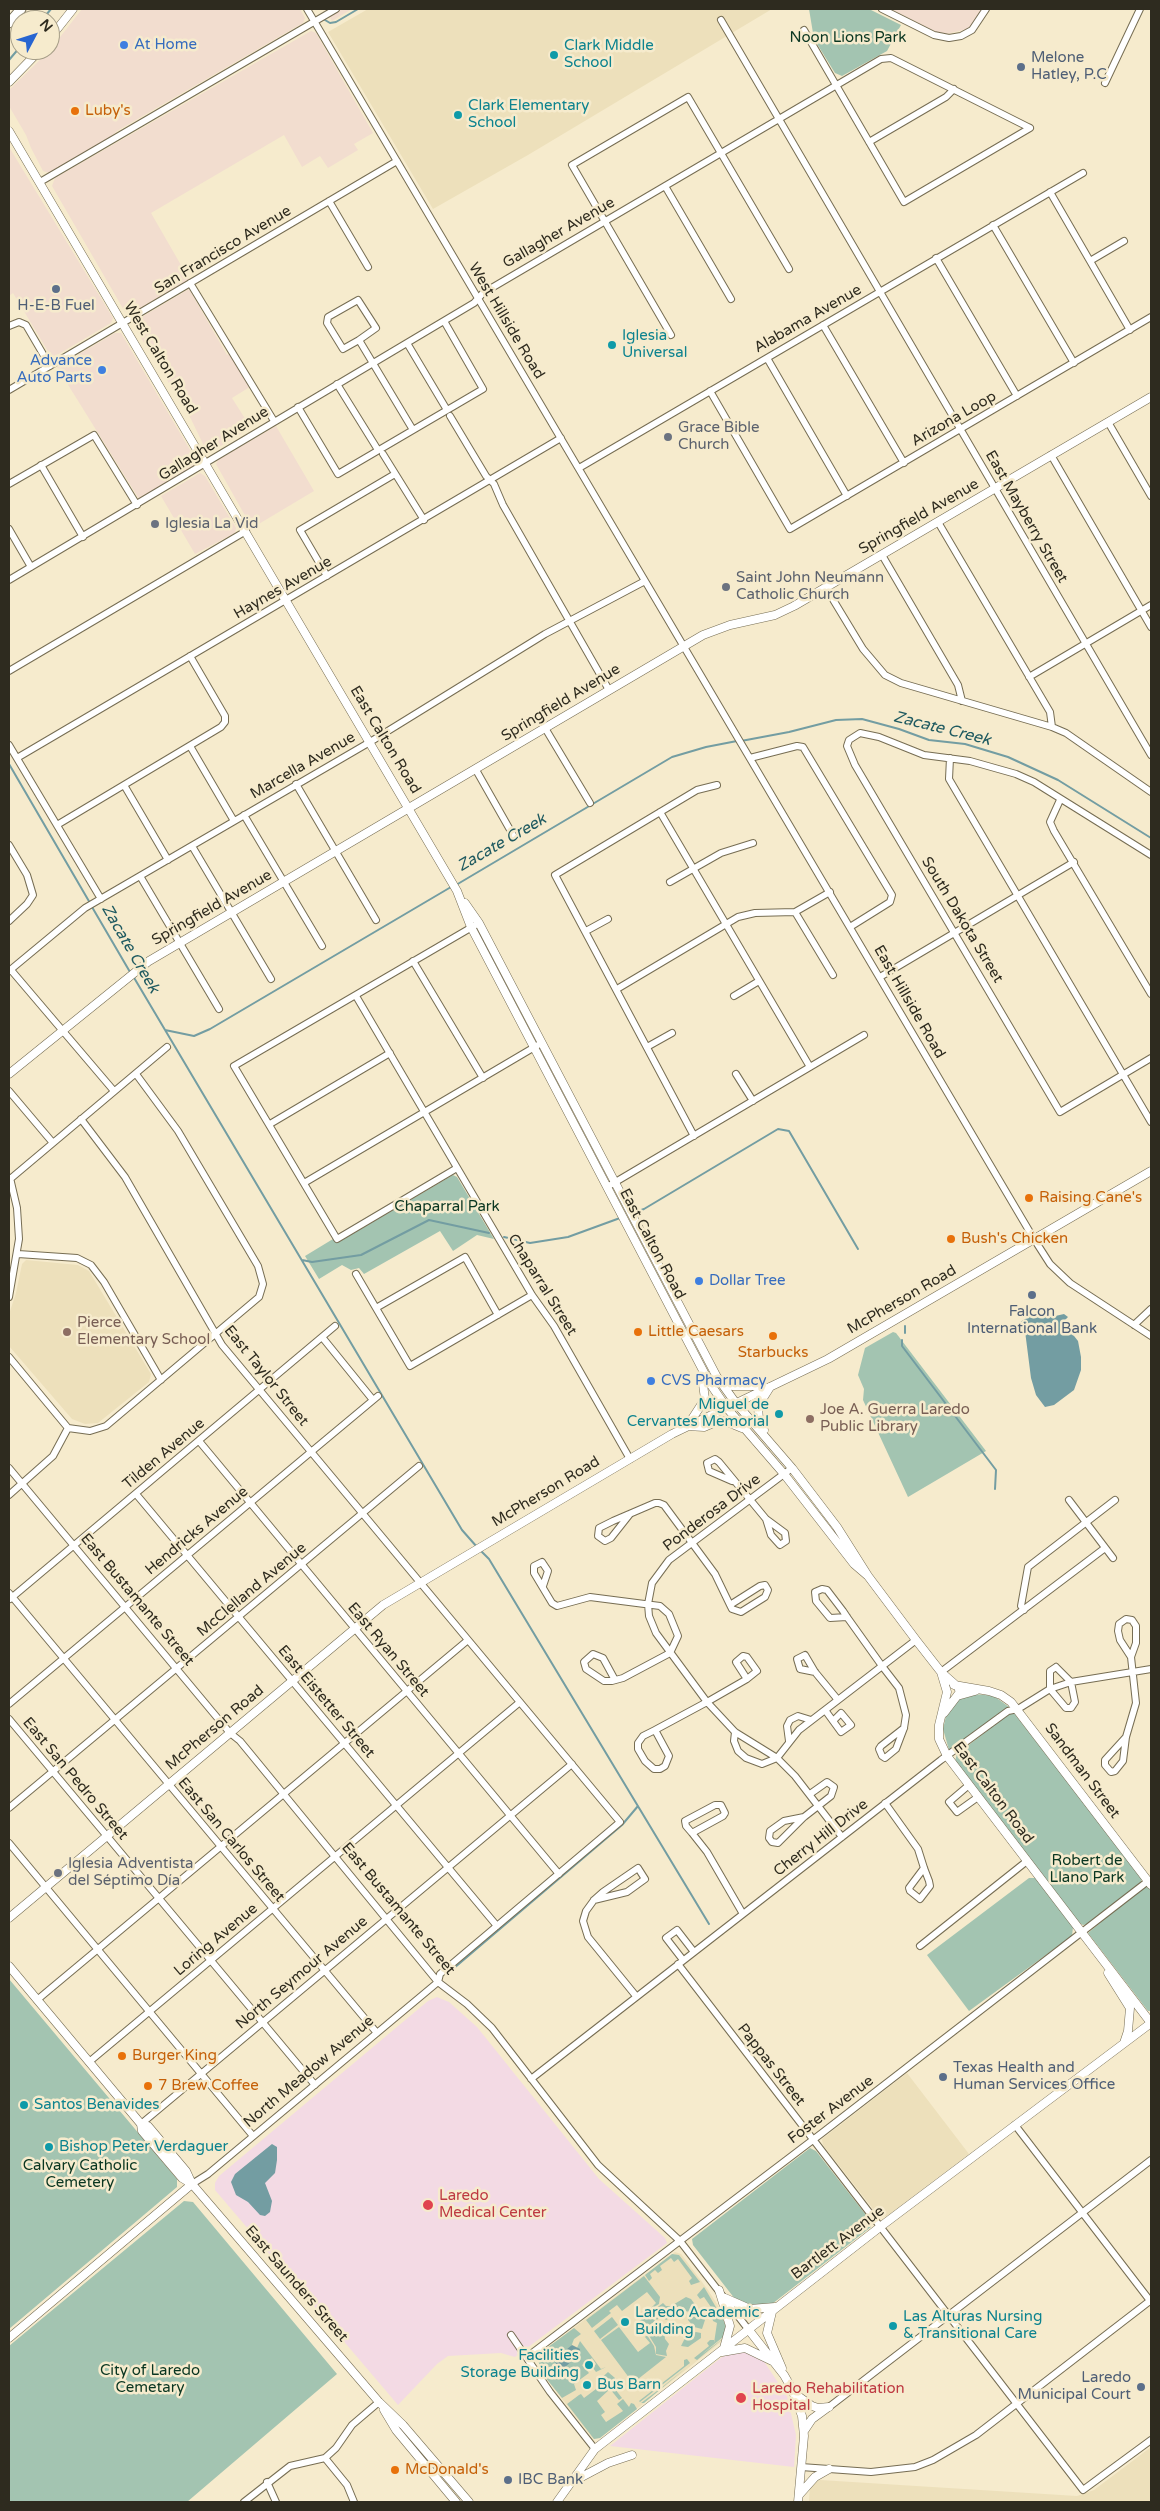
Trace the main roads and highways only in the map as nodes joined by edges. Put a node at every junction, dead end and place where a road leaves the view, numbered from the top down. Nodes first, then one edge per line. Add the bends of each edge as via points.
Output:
1 (21, 9) edge
2 (73, 9) edge
3 (9, 23) edge
4 (60, 25) edge
5 (29, 60) edge
6 (12, 76) edge
7 (9, 82) edge
8 (9, 131) edge
9 (1151, 397) edge
10 (287, 600) joint
11 (409, 808) junction
12 (458, 892) junction
13 (511, 984) junction
14 (503, 988) junction
15 (9, 1074) edge
16 (588, 1130) junction
17 (579, 1134) junction
18 (1151, 1171) edge
19 (649, 1247) junction
20 (640, 1251) junction
21 (677, 1300) junction
22 (668, 1305) junction
23 (678, 1323) junction
24 (690, 1324) junction
25 (700, 1365) junction
26 (717, 1377) junction
27 (770, 1386) junction
28 (735, 1402) junction
29 (726, 1406) junction
30 (687, 1426) junction
31 (747, 1430) junction
32 (768, 1439) junction
33 (837, 1527) junction
34 (829, 1531) junction
35 (868, 1576) junction
36 (941, 1672) junction
37 (956, 1685) junction
38 (980, 1690) junction
39 (947, 1692) junction
40 (957, 1696) junction
41 (942, 1716) junction
42 (1150, 1883) edge
43 (9, 1918) edge
44 (1102, 1960) junction
45 (9, 1966) edge
46 (1151, 2023) edge
47 (1124, 2043) junction
48 (192, 2184) junction
49 (719, 2290) road end
50 (725, 2298) road end
51 (775, 2308) junction
52 (748, 2329) junction
53 (9, 2338) edge
54 (724, 2348) junction
55 (715, 2354) junction
56 (775, 2364) junction
57 (784, 2375) junction
58 (794, 2393) junction
59 (379, 2402) junction
60 (804, 2431) junction
61 (632, 2455) dead end
62 (829, 2469) road end
63 (570, 2484) junction
64 (799, 2499) edge
65 (456, 2502) edge
66 (468, 2502) edge
67 (557, 2502) edge

1 - 3 highway
2 - 4 main road
5 - 6 main road
6 - 7 main road
8 - 10 main road, West Calton Road
9 - 11 main road, Springfield Avenue via 826,588 775,615 719,628 684,646
10 - 11 main road, East Calton Road
11 - 12 main road, East Calton Road
11 - 15 main road, Springfield Avenue via 137,969
12 - 13 main road, East Calton Road via 479,923
12 - 14 main road, East Calton Road via 471,927
13 - 14 main road
13 - 16 main road, East Calton Road
14 - 17 main road, East Calton Road
16 - 17 main road
16 - 19 main road, East Calton Road
17 - 20 main road, East Calton Road
18 - 27 main road, McPherson Road via 828,1359
19 - 20 main road
19 - 21 main road, East Calton Road
20 - 22 main road, East Calton Road
21 - 22 main road
21 - 24 main road, East Calton Road
22 - 23 main road, East Calton Road
23 - 24 main road via 683,1326
23 - 25 main road, East Calton Road
24 - 26 main road, East Calton Road
25 - 29 main road, East Calton Road
25 - 30 main road via 705,1399
26 - 27 main road via 732,1386
26 - 28 main road, East Calton Road
27 - 28 main road, McPherson Road
27 - 32 main road via 758,1410
28 - 29 main road, McPherson Road
28 - 32 main road, East Calton Road
29 - 30 main road, McPherson Road
29 - 31 main road, East Calton Road
30 - 31 main road via 704,1428 725,1421
30 - 43 main road, McPherson Road via 383,1605
31 - 34 main road, East Calton Road
32 - 33 main road, East Calton Road
33 - 34 main road
33 - 35 main road, East Calton Road
34 - 35 main road, East Calton Road via 854,1564
35 - 36 main road, East Calton Road
36 - 37 main road, East Calton Road
36 - 39 main road, East Calton Road
37 - 38 main road, Sandman Street
37 - 39 main road via 950,1686
37 - 40 main road via 960,1690
38 - 40 main road
38 - 42 main road, Sandman Street via 1001,1695 1018,1709
39 - 40 main road via 950,1696
39 - 41 main road, East Calton Road
40 - 41 main road
41 - 44 main road, East Calton Road via 939,1739 947,1756
44 - 46 main road, East Calton Road
44 - 47 main road via 1130,2008
45 - 48 main road, East Saunders Street via 141,2124 148,2126 186,2171
46 - 47 main road, Bartlett Avenue
47 - 51 main road, Bartlett Avenue
48 - 53 main road, North Meadow Avenue
48 - 59 main road, East Saunders Street
49 - 54 main road via 730,2326
50 - 51 main road via 752,2309
51 - 52 main road, Bartlett Avenue
51 - 57 main road via 767,2335
52 - 54 main road, Bartlett Avenue
52 - 56 main road, East Bustamante Street
54 - 55 main road, Bartlett Avenue
55 - 56 main road via 745,2348
55 - 63 main road, Bartlett Avenue via 595,2449
56 - 57 main road, East Bustamante Street
57 - 58 main road, East Bustamante Street
58 - 60 main road, East Bustamante Street
58 - 60 main road via 812,2406 829,2407 812,2419
59 - 65 main road, East Saunders Street via 396,2430
59 - 66 main road, East Saunders Street via 404,2425
60 - 64 main road, East Bustamante Street
61 - 63 main road via 608,2463
62 - 64 main road via 815,2477
63 - 67 main road, Bartlett Avenue

